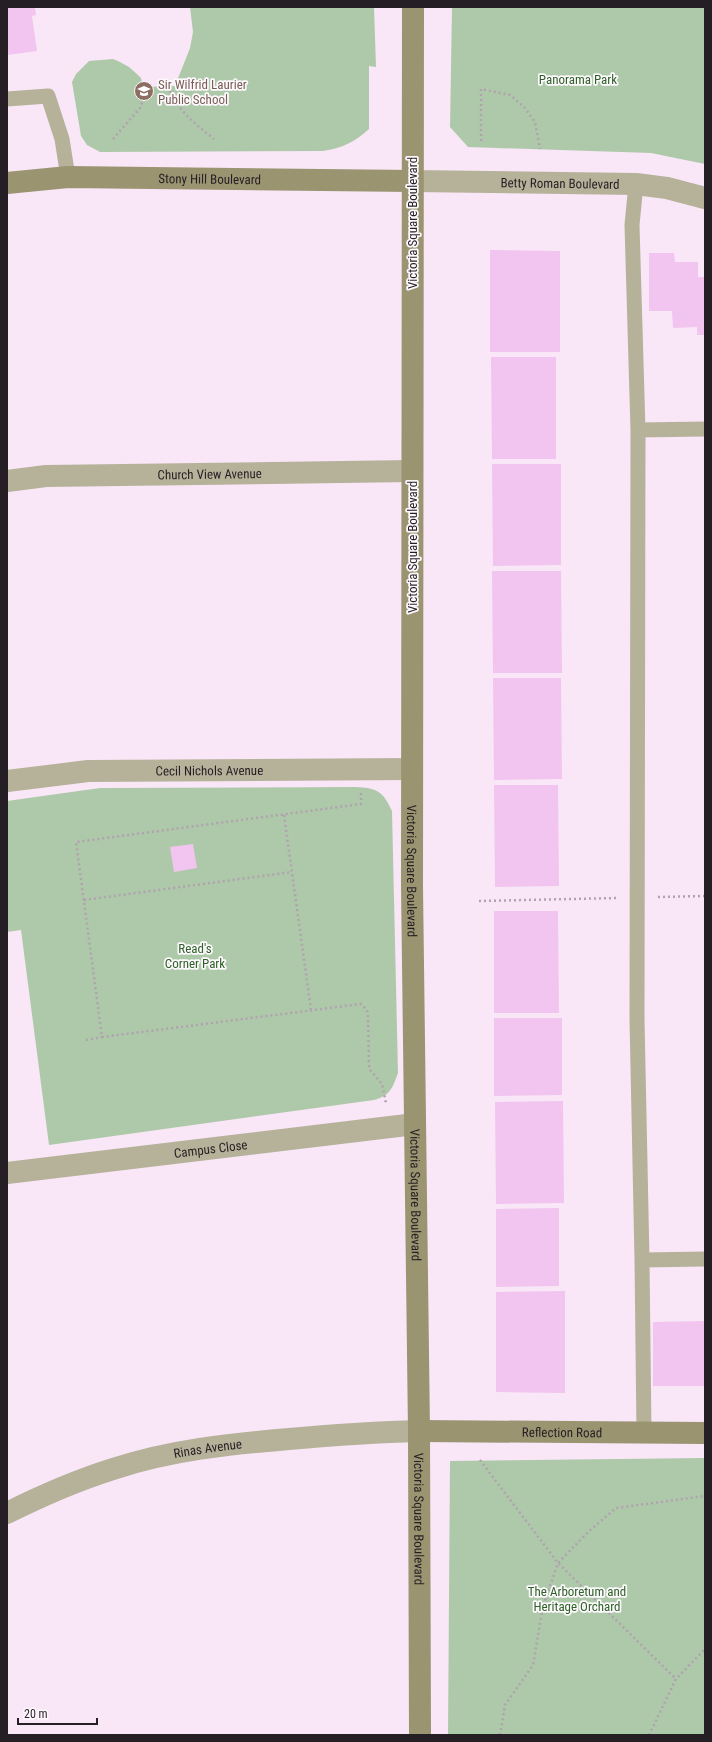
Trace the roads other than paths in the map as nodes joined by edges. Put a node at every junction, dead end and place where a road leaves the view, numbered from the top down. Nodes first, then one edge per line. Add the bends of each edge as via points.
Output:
1 (413, 7) edge
2 (7, 99) edge
3 (68, 177) junction
4 (412, 181) junction
5 (7, 183) edge
6 (636, 184) junction
7 (705, 198) edge
8 (705, 429) edge
9 (638, 430) junction
10 (412, 471) junction
11 (7, 481) edge
12 (412, 769) junction
13 (7, 781) edge
14 (414, 1124) junction
15 (7, 1173) edge
16 (705, 1259) edge
17 (642, 1260) junction
18 (419, 1431) junction
19 (705, 1432) edge
20 (644, 1433) junction
21 (7, 1513) edge
22 (420, 1735) edge

1 - 4 street, Victoria Square Boulevard
2 - 3 lane via 48,96 62,139
3 - 4 street, Stony Hill Boulevard
3 - 5 street, Stony Hill Boulevard
4 - 6 street, Betty Roman Boulevard
4 - 10 street, Victoria Square Boulevard
6 - 7 street, Betty Roman Boulevard via 667,188
6 - 9 lane via 632,225
8 - 9 lane
9 - 17 lane via 636,897
10 - 11 street, Church View Avenue via 46,476
10 - 12 street, Victoria Square Boulevard
12 - 13 street, Cecil Nichols Avenue via 88,771
12 - 14 street, Victoria Square Boulevard
14 - 15 street, Campus Close
14 - 18 street, Victoria Square Boulevard
16 - 17 lane
17 - 20 lane
18 - 20 street, Reflection Road
18 - 21 street, Rinas Avenue via 250,1442 177,1452 114,1468 63,1487
18 - 22 street, Victoria Square Boulevard
19 - 20 street, Reflection Road

